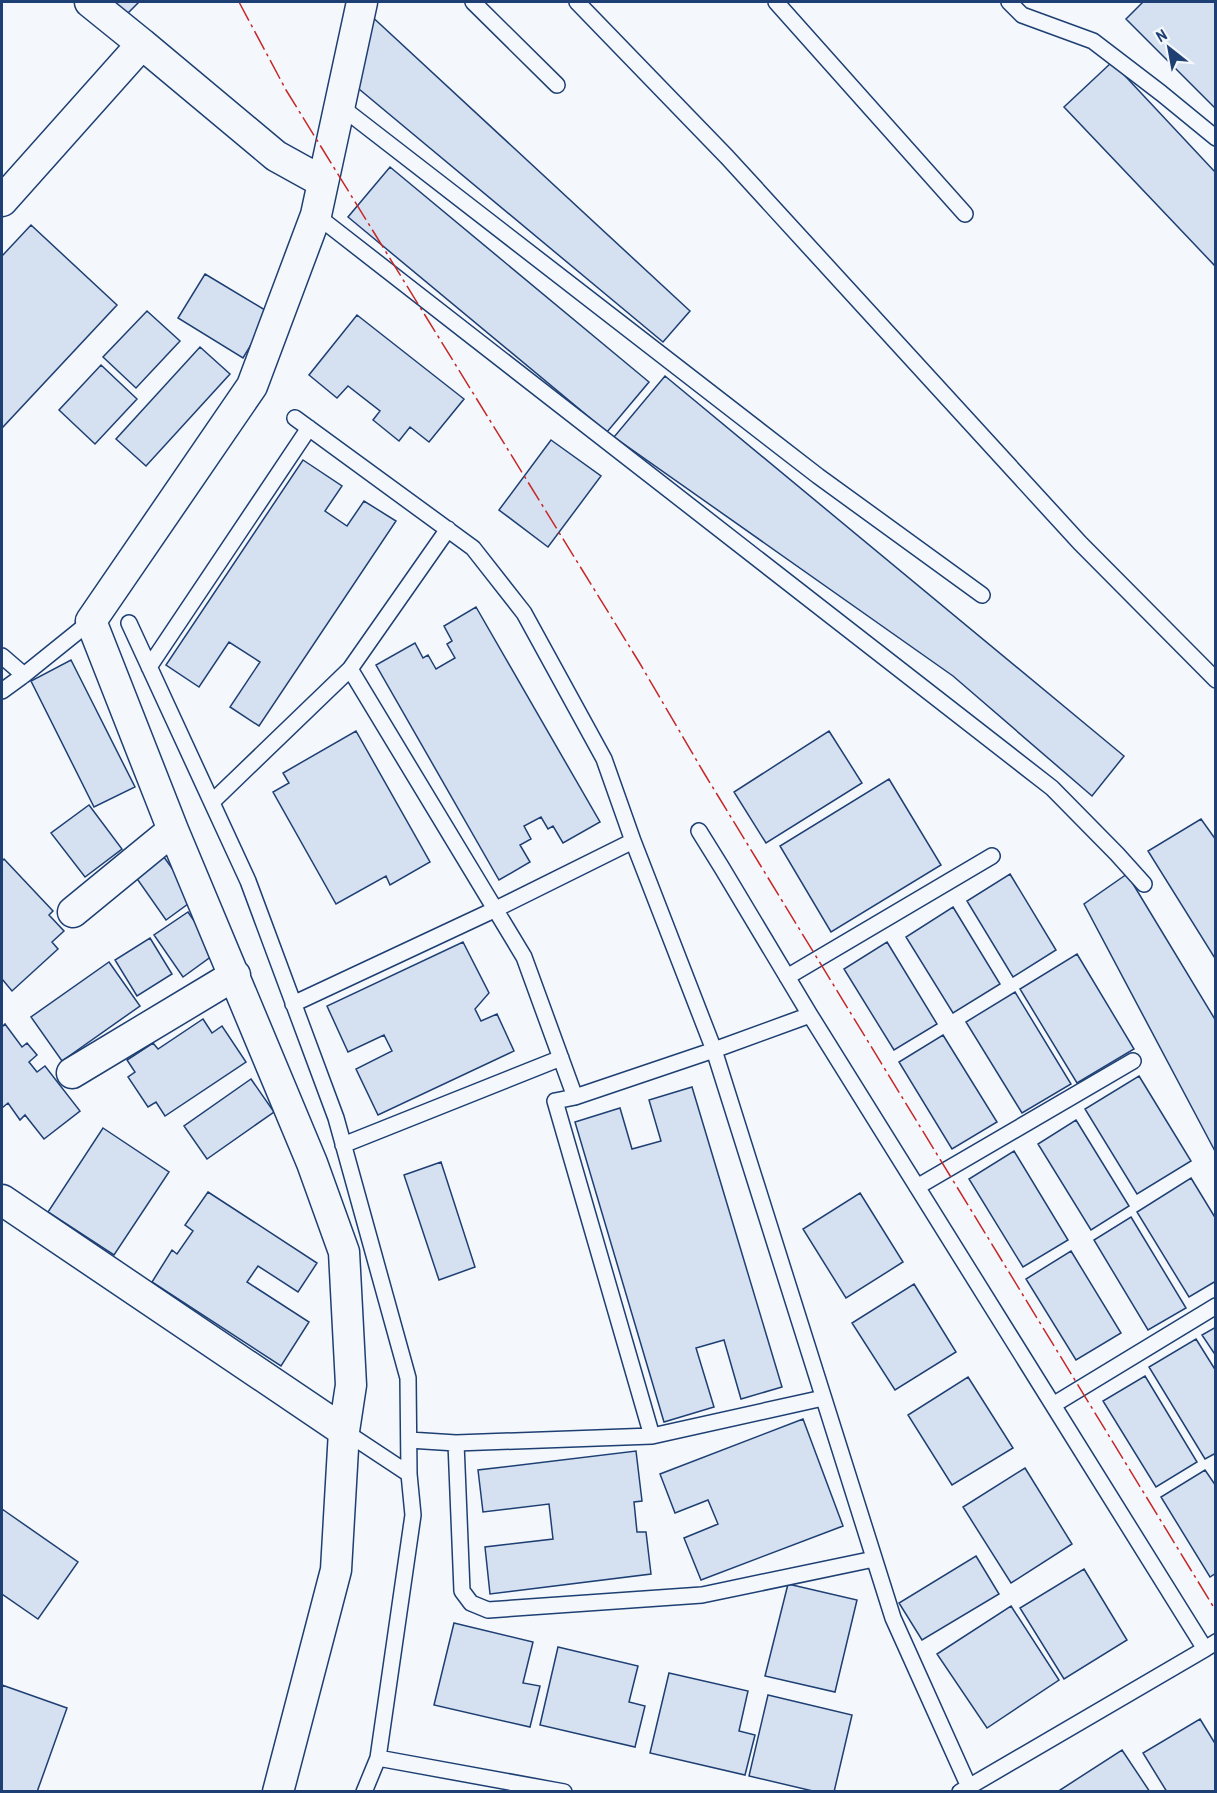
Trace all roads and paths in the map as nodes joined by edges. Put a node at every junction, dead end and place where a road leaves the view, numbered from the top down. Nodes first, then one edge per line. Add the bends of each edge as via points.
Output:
1 (90, 2) edge
2 (362, 2) edge
3 (473, 2) edge
4 (577, 2) edge
5 (776, 2) edge
6 (1009, 2) edge
7 (142, 44) junction
8 (557, 85) dead end
9 (340, 106) junction
10 (1215, 138) edge
11 (323, 182) junction
12 (2, 201) edge
13 (965, 214) dead end
14 (316, 215) junction
15 (295, 418) dead end
16 (309, 428) junction
17 (448, 530) junction
18 (982, 595) dead end
19 (91, 621) junction
20 (129, 623) dead end
21 (2, 656) edge
22 (149, 667) junction
23 (350, 669) junction
24 (24, 675) junction
25 (1215, 680) edge
26 (2, 691) edge
27 (212, 802) junction
28 (172, 830) junction
29 (699, 831) dead end
30 (633, 841) junction
31 (992, 856) dead end
32 (1144, 884) dead end
33 (496, 909) junction
34 (73, 912) dead end
35 (235, 975) junction
36 (787, 977) junction
37 (293, 1004) junction
38 (810, 1015) junction
39 (714, 1050) junction
40 (561, 1058) junction
41 (1133, 1061) dead end
42 (72, 1073) dead end
43 (574, 1097) junction
44 (343, 1145) junction
45 (917, 1187) junction
46 (2, 1200) edge
47 (1215, 1306) edge
48 (823, 1398) junction
49 (1053, 1405) junction
50 (344, 1431) junction
51 (652, 1436) junction
52 (409, 1440) junction
53 (456, 1443) junction
54 (409, 1474) junction
55 (874, 1559) junction
56 (1210, 1645) edge
57 (378, 1758) junction
58 (965, 1789) edge
59 (278, 1791) edge
60 (364, 1791) edge
61 (564, 1791) edge

1 - 7 street
2 - 9 street
3 - 8 lane
4 - 25 lane via 727,157 1080,543
5 - 13 lane
6 - 10 lane via 1022,15 1094,41
7 - 11 street via 276,156
7 - 12 street
9 - 11 street
9 - 18 lane via 818,476
11 - 14 street
14 - 19 street via 252,386
14 - 32 lane via 1052,788
15 - 16 lane
16 - 17 lane
16 - 22 lane
17 - 23 lane
17 - 30 lane via 473,548 524,613 604,759
19 - 24 lane
19 - 28 street
20 - 22 lane
21 - 24 lane
22 - 27 lane
23 - 27 lane
23 - 33 lane
24 - 26 lane
27 - 37 lane via 248,881
28 - 34 street
28 - 35 street
29 - 36 lane
30 - 33 lane
30 - 39 lane
31 - 36 lane
33 - 37 lane
33 - 40 lane via 524,957
35 - 42 street
35 - 50 street via 344,1252 351,1385
36 - 38 lane
37 - 44 lane
38 - 39 lane
38 - 45 lane
39 - 43 lane
39 - 48 lane
40 - 43 lane
40 - 44 lane
41 - 45 lane
43 - 51 lane via 555,1101
44 - 52 lane via 408,1378
45 - 49 lane
46 - 50 street
47 - 49 lane
48 - 51 lane
48 - 55 lane
49 - 56 lane
50 - 54 lane
50 - 59 street via 336,1570
51 - 53 lane
52 - 53 lane
52 - 54 lane
53 - 55 lane via 462,1591 471,1603 488,1610 702,1595
54 - 57 lane via 412,1515
55 - 58 lane via 893,1618
56 - 58 lane
57 - 60 lane
57 - 61 lane

